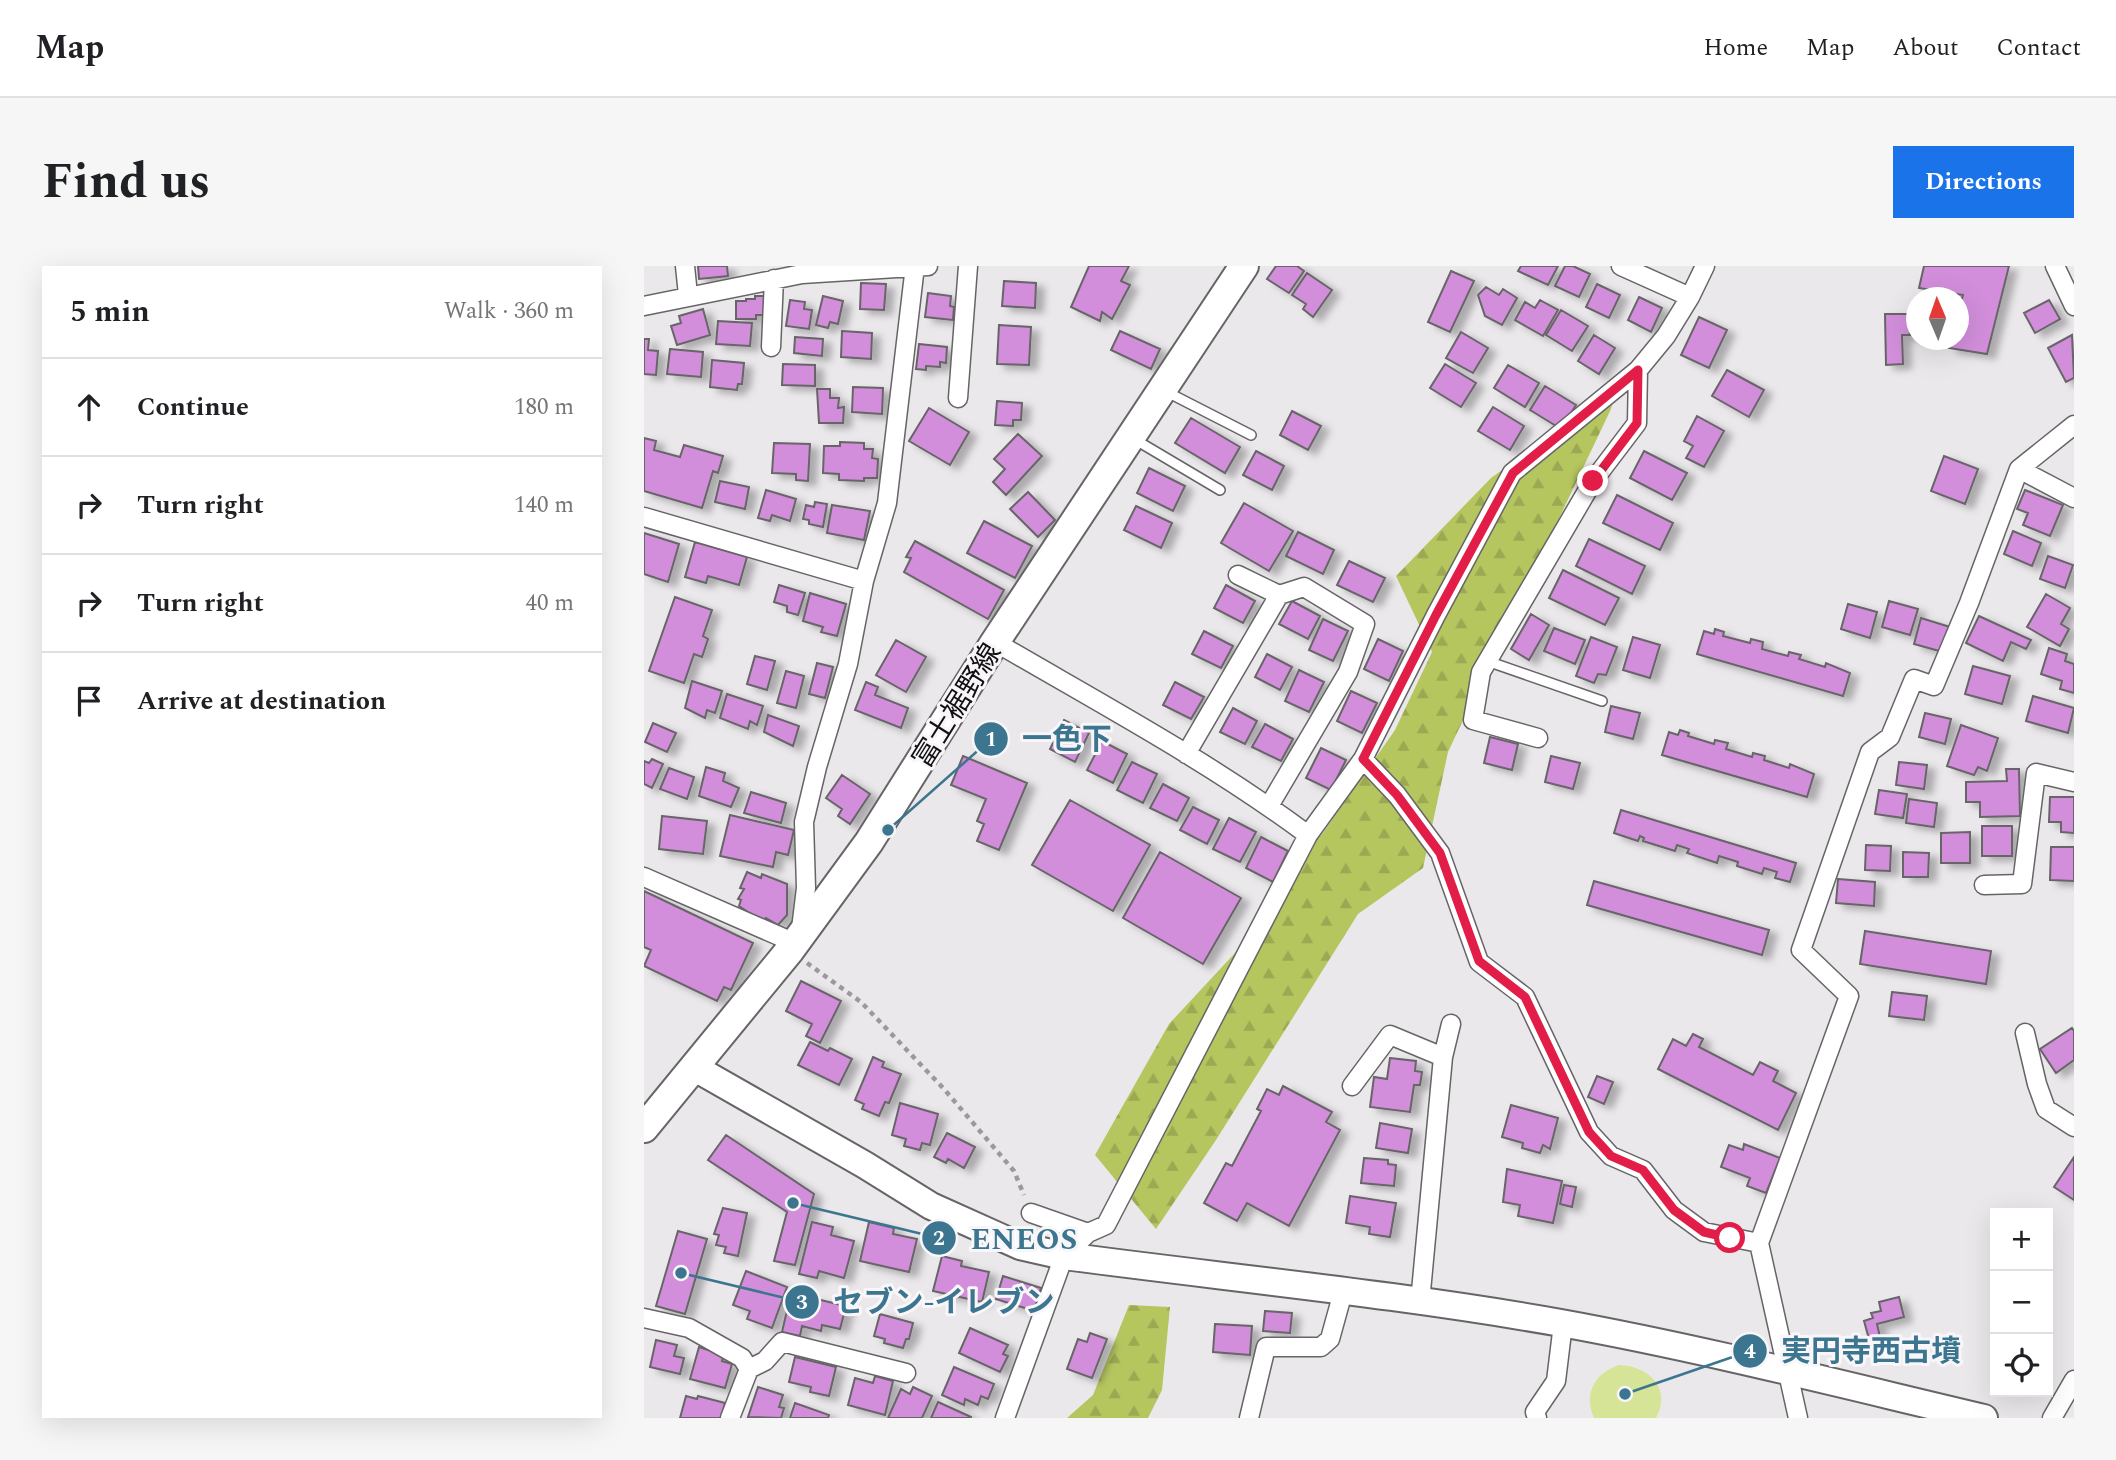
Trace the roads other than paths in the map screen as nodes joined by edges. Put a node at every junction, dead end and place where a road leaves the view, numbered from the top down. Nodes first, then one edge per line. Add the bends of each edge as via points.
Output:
1 (685, 266) edge
2 (915, 266) edge
3 (928, 266) edge
4 (968, 266) edge
5 (1244, 266) edge
6 (1621, 266) edge
7 (1705, 266) edge
8 (2062, 268) edge
9 (774, 279) junction
10 (688, 295) junction
11 (1690, 297) junction
12 (644, 306) edge
13 (2074, 306) edge
14 (771, 347) dead end
15 (1638, 370) junction
16 (1163, 390) junction
17 (958, 398) dead end
18 (2074, 425) edge
19 (1251, 435) dead end
20 (1132, 438) junction
21 (2019, 469) junction
22 (1220, 490) dead end
23 (2074, 498) edge
24 (644, 517) edge
25 (1238, 575) dead end
26 (864, 581) junction
27 (1279, 595) junction
28 (995, 642) junction
29 (1487, 661) junction
30 (1602, 701) dead end
31 (1538, 738) dead end
32 (1186, 754) junction
33 (1363, 759) junction
34 (2074, 782) edge
35 (1269, 806) junction
36 (1308, 835) junction
37 (644, 877) edge
38 (1984, 885) dead end
39 (795, 943) junction
40 (1451, 1024) dead end
41 (2025, 1033) dead end
42 (1443, 1057) junction
43 (695, 1068) junction
44 (1352, 1086) dead end
45 (2074, 1127) edge
46 (644, 1128) edge
47 (1031, 1213) road end
48 (1088, 1233) junction
49 (1759, 1243) junction
50 (1064, 1256) junction
51 (1343, 1292) junction
52 (1420, 1303) junction
53 (644, 1318) edge
54 (1563, 1324) junction
55 (749, 1369) junction
56 (1787, 1371) junction
57 (906, 1373) dead end
58 (2074, 1380) edge
59 (730, 1418) edge
60 (1005, 1418) edge
61 (1249, 1418) edge
62 (1537, 1418) edge
63 (1798, 1418) edge
64 (1984, 1418) edge
65 (2052, 1418) edge

1 - 10 street
2 - 3 street
2 - 9 street
2 - 26 street via 887,503
4 - 17 street
5 - 16 main road, 富士裾野線
6 - 11 street
7 - 11 street
8 - 13 street
9 - 10 street
9 - 14 street
10 - 12 street
11 - 15 street
15 - 29 street via 1637,423 1593,481
15 - 33 street via 1513,473
16 - 19 lane
16 - 20 main road, 富士裾野線
18 - 21 street
20 - 22 lane
20 - 28 main road, 富士裾野線
21 - 23 street
21 - 49 street via 1934,686 1914,680 1890,737 1870,752 1801,950 1849,996
24 - 26 street
25 - 27 street
26 - 39 street via 848,664 804,822 807,888
27 - 32 street
27 - 35 street via 1304,587 1365,624 1348,672
28 - 32 street
28 - 39 main road, 富士裾野線 via 869,842
29 - 30 lane
29 - 31 street via 1473,720
32 - 35 street
33 - 36 street
33 - 49 street via 1440,853 1479,961 1525,997 1589,1132 1611,1156 1643,1170 1674,1210 1704,1232
34 - 38 street via 2036,773 2022,884
35 - 36 street
36 - 48 street via 1106,1225
37 - 39 street
39 - 43 main road, 富士裾野線
40 - 42 street
41 - 45 street via 2046,1109
42 - 44 street via 1390,1035
42 - 52 street
43 - 46 main road, 富士裾野線
43 - 50 street via 931,1206 1020,1246
47 - 48 street
48 - 50 street
49 - 56 street
50 - 51 street
50 - 60 street
51 - 52 street
51 - 61 street via 1330,1339 1321,1347 1266,1347
52 - 54 street
53 - 55 street via 689,1328 742,1357
54 - 56 street
54 - 62 street via 1556,1381 1535,1412
55 - 57 street via 765,1361 782,1342
55 - 59 street
56 - 63 street
56 - 64 street
58 - 65 street

